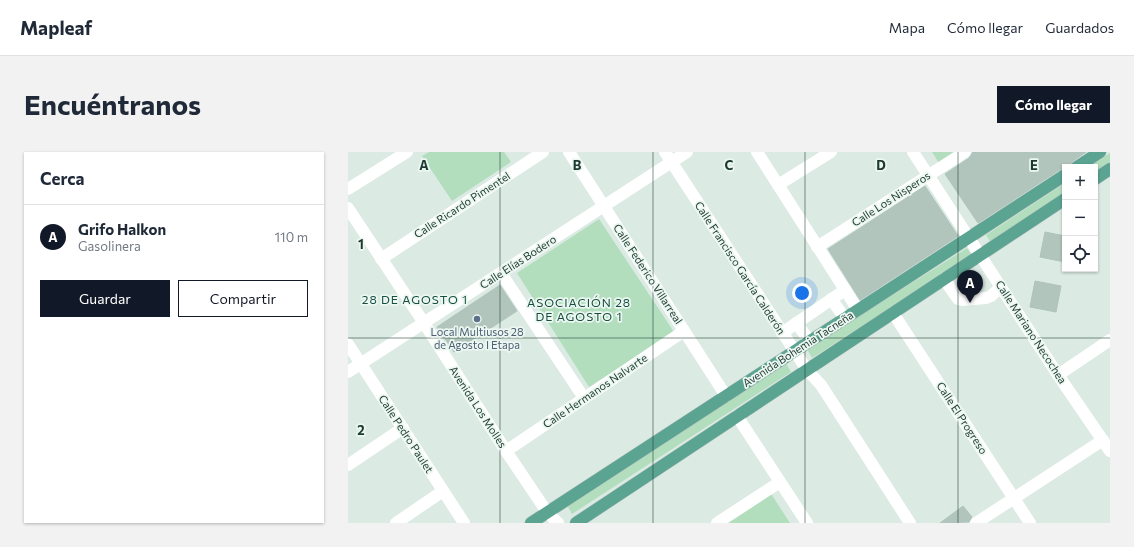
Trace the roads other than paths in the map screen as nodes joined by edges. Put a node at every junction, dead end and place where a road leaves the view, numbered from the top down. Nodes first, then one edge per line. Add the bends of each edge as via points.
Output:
1 (407, 152) edge
2 (543, 152) edge
3 (569, 152) edge
4 (687, 152) edge
5 (757, 152) edge
6 (831, 152) edge
7 (913, 152) edge
8 (965, 152) edge
9 (1100, 152) edge
10 (668, 157) edge
11 (1082, 164) edge
12 (1110, 169) edge
13 (928, 175) junction
14 (1062, 177) edge
15 (1098, 177) edge
16 (778, 185) junction
17 (348, 189) edge
18 (1063, 200) edge
19 (604, 206) junction
20 (348, 208) edge
21 (969, 238) junction
22 (817, 247) junction
23 (980, 255) junction
24 (381, 259) junction
25 (501, 273) junction
26 (944, 279) junction
27 (1001, 287) junction
28 (845, 290) junction
29 (831, 299) junction
30 (858, 310) junction
31 (893, 313) junction
32 (845, 318) junction
33 (424, 323) junction
34 (796, 323) junction
35 (684, 331) junction
36 (782, 332) junction
37 (1110, 340) edge
38 (810, 341) junction
39 (348, 344) edge
40 (794, 351) junction
41 (361, 364) junction
42 (807, 370) junction
43 (348, 372) edge
44 (1058, 375) junction
45 (726, 396) junction
46 (584, 398) junction
47 (737, 416) junction
48 (403, 428) junction
49 (1103, 440) junction
50 (506, 451) junction
51 (1110, 451) edge
52 (348, 465) edge
53 (780, 482) junction
54 (443, 491) junction
55 (1014, 498) junction
56 (547, 512) junction
57 (396, 523) edge
58 (464, 523) edge
59 (531, 523) edge
60 (558, 523) edge
61 (576, 523) edge
62 (717, 523) edge
63 (807, 523) edge
64 (910, 523) edge
65 (976, 523) edge
66 (1030, 523) edge

1 - 17 street
2 - 24 street, Calle Ricardo Pimentel
3 - 19 street, Calle Federico Villarreal
4 - 10 street, Calle Elías Bodero
5 - 16 street
6 - 16 street
7 - 13 street, Calle Mariano Necochea
8 - 13 street, Calle Los Nisperos
9 - 11 main road
10 - 19 street, Calle Elías Bodero
10 - 36 street, Calle Francisco García Calderón
12 - 15 main road
13 - 21 street, Calle Mariano Necochea
13 - 22 street, Calle Los Nisperos
14 - 21 main road, Avenida Bohemia Tacneña
16 - 22 street
18 - 23 main road, Avenida Bohemia Tacneña
19 - 25 street, Calle Elías Bodero
19 - 35 street, Calle Federico Villarreal
20 - 24 street, Avenida Los Molles
21 - 23 street, Calle Mariano Necochea
21 - 30 main road, Avenida Bohemia Tacneña
22 - 28 street
23 - 26 main road, Avenida Bohemia Tacneña
23 - 27 street, Calle Mariano Necochea
24 - 33 street, Avenida Los Molles
25 - 33 street, Calle Elías Bodero
25 - 46 street
26 - 27 street via 958,299 962,300 986,298
26 - 31 main road, Avenida Bohemia Tacneña
27 - 44 street, Calle Mariano Necochea
28 - 29 street
28 - 30 street
29 - 32 street
29 - 34 street
30 - 32 main road, Avenida Bohemia Tacneña
31 - 42 main road, Avenida Bohemia Tacneña
31 - 55 street, Calle El Progreso
32 - 38 main road, Avenida Bohemia Tacneña
33 - 41 street, Calle Elías Bodero
33 - 50 street, Avenida Los Molles
34 - 36 street
34 - 38 street
35 - 45 street, Calle Federico Villarreal
35 - 46 street, Calle Hermanos Nalvarte
36 - 40 street, Calle Francisco García Calderón
37 - 44 street
38 - 40 main road, Avenida Bohemia Tacneña
39 - 41 street, Calle Pedro Paulet
40 - 42 street, Calle Francisco García Calderón
40 - 45 main road, Avenida Bohemia Tacneña
41 - 43 street, Calle Elías Bodero
41 - 48 street, Calle Pedro Paulet
42 - 47 main road, Avenida Bohemia Tacneña
42 - 64 street, Calle Francisco García Calderón via 821,385
44 - 49 street, Calle Mariano Necochea
45 - 56 main road, Avenida Bohemia Tacneña
46 - 50 street, Calle Hermanos Nalvarte
47 - 53 street
47 - 61 main road, Avenida Bohemia Tacneña
48 - 52 street
48 - 54 street, Calle Pedro Paulet
49 - 51 street, Calle Mariano Necochea
49 - 55 street
50 - 56 street, Avenida Los Molles
53 - 62 street
53 - 63 street
54 - 57 street
54 - 58 street, Calle Pedro Paulet
55 - 65 street
55 - 66 street, Calle El Progreso
56 - 59 main road, Avenida Bohemia Tacneña
56 - 60 street, Avenida Los Molles

